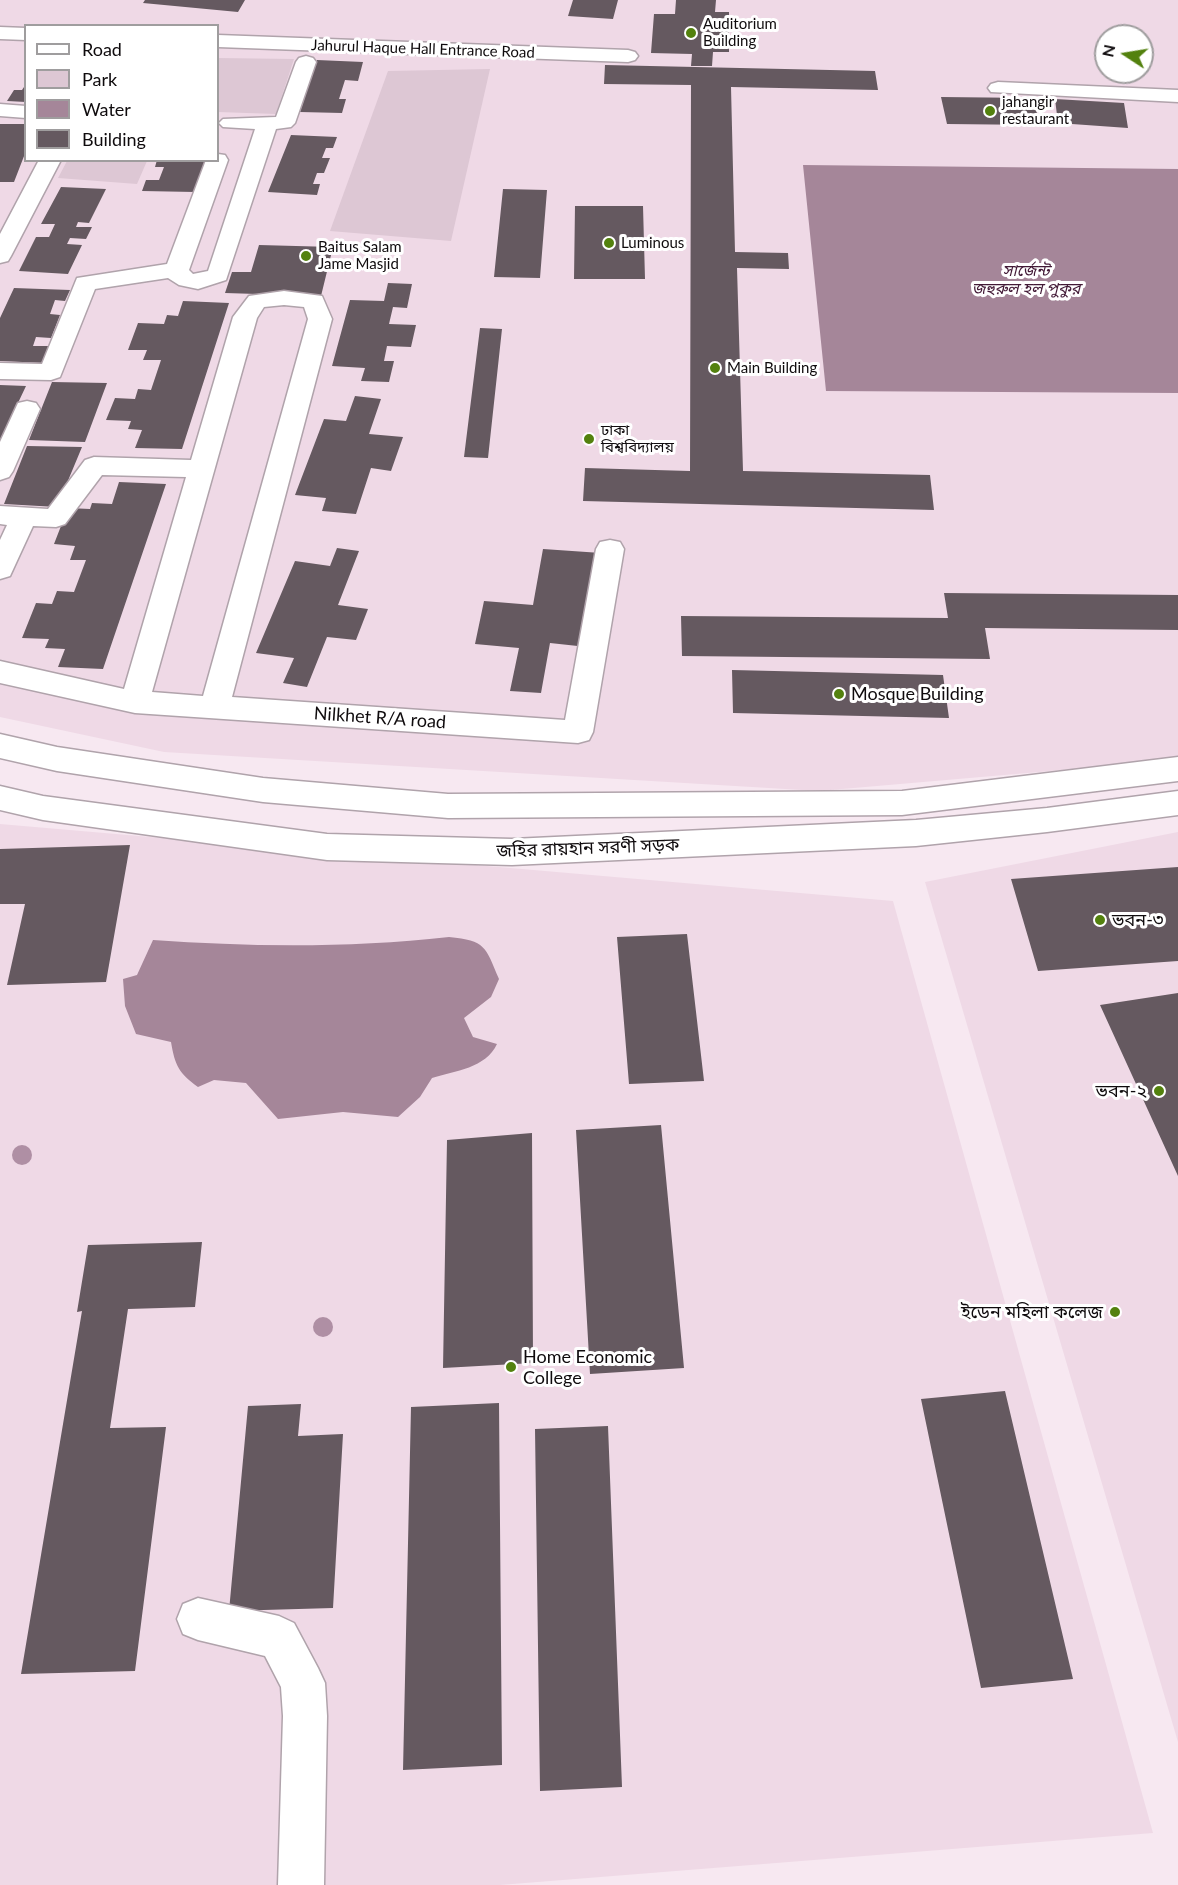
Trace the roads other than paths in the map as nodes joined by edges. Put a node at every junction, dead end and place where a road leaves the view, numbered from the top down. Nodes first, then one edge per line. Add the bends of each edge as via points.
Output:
1 (0, 33) edge
2 (24, 34) edge
3 (219, 41) edge
4 (628, 56) dead end
5 (306, 62) dead end
6 (998, 88) dead end
7 (1178, 96) edge
8 (0, 110) edge
9 (24, 112) edge
10 (224, 123) edge
11 (268, 123) junction
12 (219, 149) edge
13 (49, 162) edge
14 (216, 162) edge
15 (0, 256) edge
16 (177, 270) junction
17 (0, 371) edge
18 (27, 409) dead end
19 (202, 469) junction
20 (0, 471) edge
21 (12, 516) edge
22 (610, 549) dead end
23 (0, 569) edge
24 (0, 672) edge
25 (135, 702) junction
26 (215, 707) junction
27 (0, 746) edge
28 (1178, 770) edge
29 (0, 798) edge
30 (1178, 803) edge
31 (198, 1618) dead end
32 (301, 1885) edge

1 - 2 main road
3 - 4 main road, Jahurul Haque Hall Entrance Road
5 - 11 main road via 284,123
6 - 7 main road
8 - 9 main road
10 - 11 main road
10 - 12 main road
11 - 16 main road via 218,274 209,281 184,280
13 - 15 main road
14 - 16 main road
16 - 17 main road via 86,283 51,372
18 - 20 main road
19 - 21 main road via 94,466 56,518
19 - 25 main road
19 - 26 main road via 245,317 257,301 314,301 320,319
21 - 23 main road
22 - 26 main road, Nilkhet R/A road via 578,732
24 - 25 main road, Nilkhet R/A road
25 - 26 main road, Nilkhet R/A road
27 - 28 main road via 57,759 263,790 448,806 902,803
29 - 30 main road, জহির রায়হান সরণী সড়ক via 43,808 327,847 444,852 916,833
31 - 32 main road via 279,1638 303,1683

